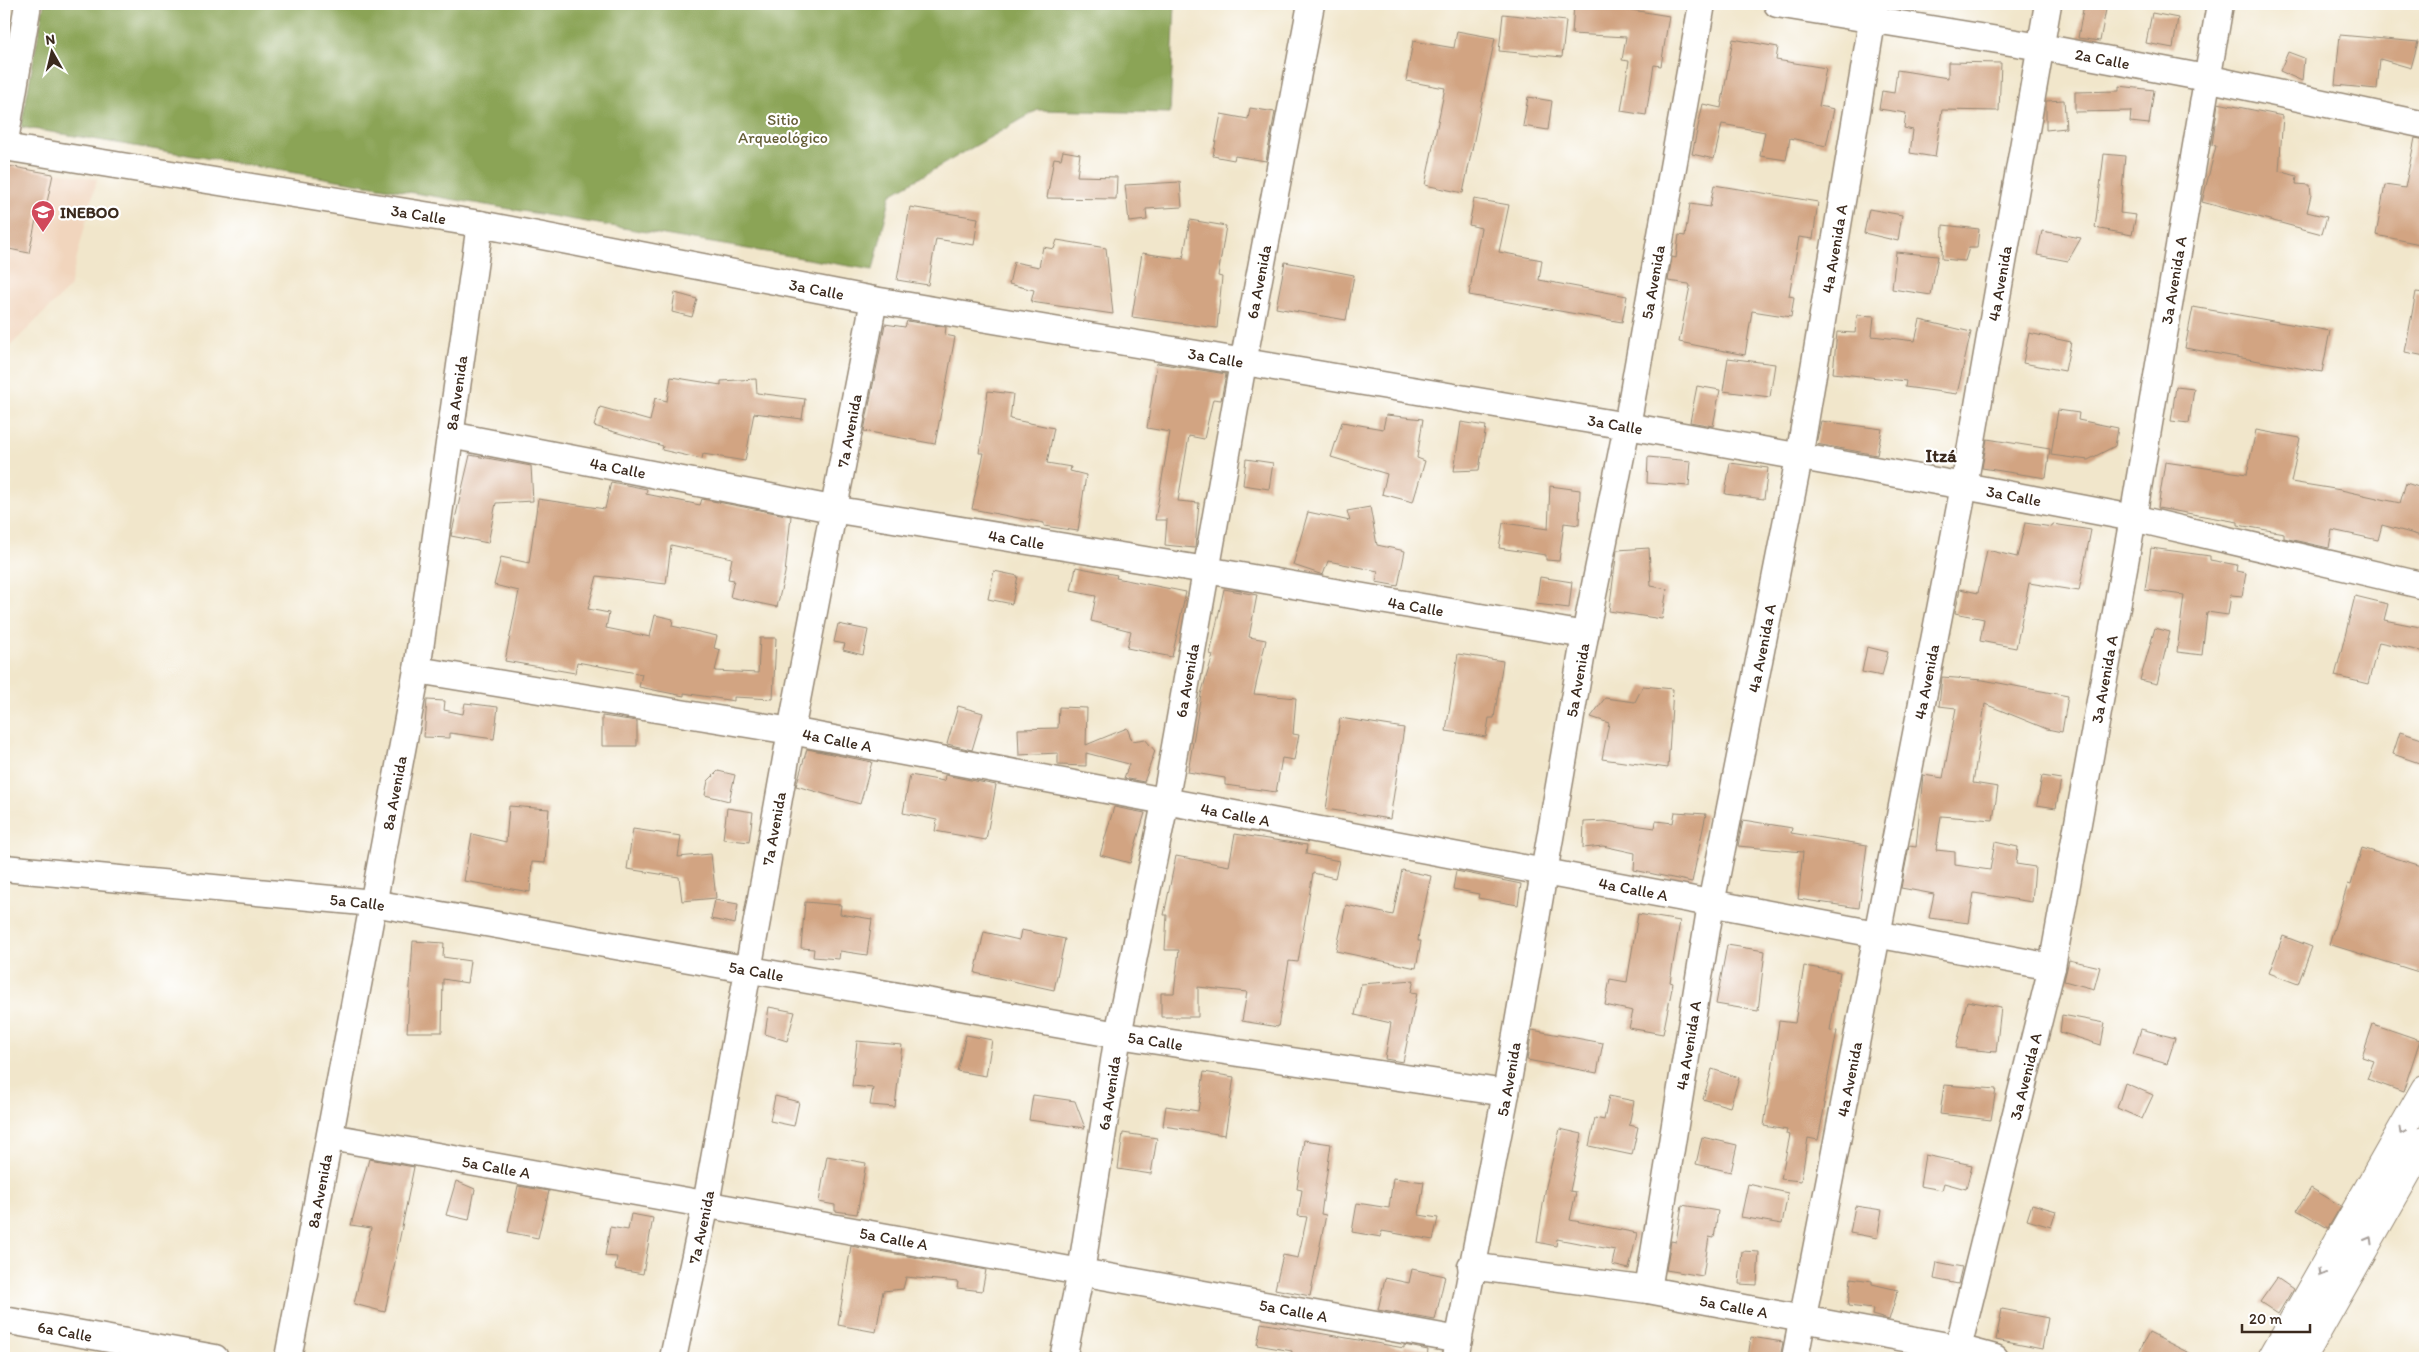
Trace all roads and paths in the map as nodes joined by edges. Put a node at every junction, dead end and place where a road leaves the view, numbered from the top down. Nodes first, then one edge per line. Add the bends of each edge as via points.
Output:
1 (28, 4) edge
2 (1311, 4) edge
3 (1702, 4) edge
4 (1777, 4) edge
5 (2048, 4) edge
6 (2220, 4) edge
7 (1873, 12) edge
8 (2041, 47) junction
9 (2206, 78) junction
10 (2425, 125) edge
11 (4, 147) edge
12 (480, 224) junction
13 (874, 300) junction
14 (1243, 363) junction
15 (1627, 426) junction
16 (450, 435) junction
17 (1799, 458) junction
18 (1964, 486) junction
19 (832, 509) junction
20 (2134, 518) junction
21 (1206, 570) junction
22 (2425, 586) edge
23 (1585, 635) junction
24 (417, 670) junction
25 (791, 731) junction
26 (1165, 803) junction
27 (4, 868) edge
28 (1545, 872) junction
29 (373, 903) junction
30 (1711, 904) junction
31 (1877, 934) junction
32 (2052, 967) junction
33 (749, 970) junction
34 (1118, 1035) junction
35 (2425, 1089) edge
36 (1506, 1093) junction
37 (331, 1137) junction
38 (2425, 1141) edge
39 (706, 1204) junction
40 (1472, 1266) junction
41 (1081, 1272) junction
42 (1648, 1290) junction
43 (1802, 1319) junction
44 (4, 1320) edge
45 (1958, 1348) junction
46 (1457, 1349) edge
47 (215, 1358) edge
48 (288, 1358) edge
49 (673, 1358) edge
50 (1063, 1358) edge
51 (1795, 1358) edge
52 (1995, 1358) edge
53 (2272, 1358) edge
54 (2302, 1358) edge

1 - 11 street
2 - 14 street, 6a Avenida
3 - 15 street, 5a Avenida
4 - 7 street, 2a Calle
5 - 8 street, 4a Avenida
6 - 9 street, 3a Avenida A
7 - 8 street, 2a Calle
7 - 17 street, 4a Avenida A
8 - 9 street, 2a Calle
8 - 18 street, 4a Avenida
9 - 10 street, 2a Calle
9 - 20 street, 3a Avenida A
11 - 12 street, 3a Calle
12 - 13 street, 3a Calle
12 - 16 street, 8a Avenida
13 - 14 street, 3a Calle
13 - 19 street, 7a Avenida
14 - 15 street, 3a Calle
14 - 21 street, 6a Avenida
15 - 17 street, 3a Calle
15 - 23 street, 5a Avenida
16 - 19 street, 4a Calle
16 - 24 street, 8a Avenida
17 - 18 street, 3a Calle
17 - 30 street, 4a Avenida A
18 - 20 street, 3a Calle
18 - 31 street, 4a Avenida
19 - 21 street, 4a Calle
19 - 25 street, 7a Avenida
20 - 22 street, 3a Calle
20 - 32 street, 3a Avenida A
21 - 23 street, 4a Calle
21 - 26 street, 6a Avenida
23 - 28 street, 5a Avenida
24 - 25 street, 4a Calle A
24 - 29 street, 8a Avenida
25 - 26 street, 4a Calle A
25 - 33 street, 7a Avenida
26 - 28 street, 4a Calle A
26 - 34 street, 6a Avenida
27 - 29 street, 5a Calle
28 - 30 street, 4a Calle A
28 - 36 street, 5a Avenida
29 - 33 street, 5a Calle
29 - 37 street, 8a Avenida
30 - 31 street, 4a Calle A
30 - 42 street, 4a Avenida A
31 - 32 street, 4a Calle A
31 - 43 street, 4a Avenida
32 - 45 street, 3a Avenida A
33 - 34 street, 5a Calle
33 - 39 street, 7a Avenida
34 - 36 street, 5a Calle
34 - 41 street, 6a Avenida
35 -> 53 main road
36 - 40 street, 5a Avenida
37 - 39 street, 5a Calle A
37 - 48 street, 8a Avenida
54 -> 38 main road
39 - 41 street, 5a Calle A
39 - 49 street, 7a Avenida
40 - 42 street, 5a Calle A
40 - 46 street, 5a Avenida
41 - 46 street, 5a Calle A
41 - 50 street, 6a Avenida
42 - 43 street, 5a Calle A
43 - 45 street, 5a Calle A
43 - 51 street, 4a Avenida
44 - 47 street, 6a Calle
45 - 52 street, 5a Calle A

